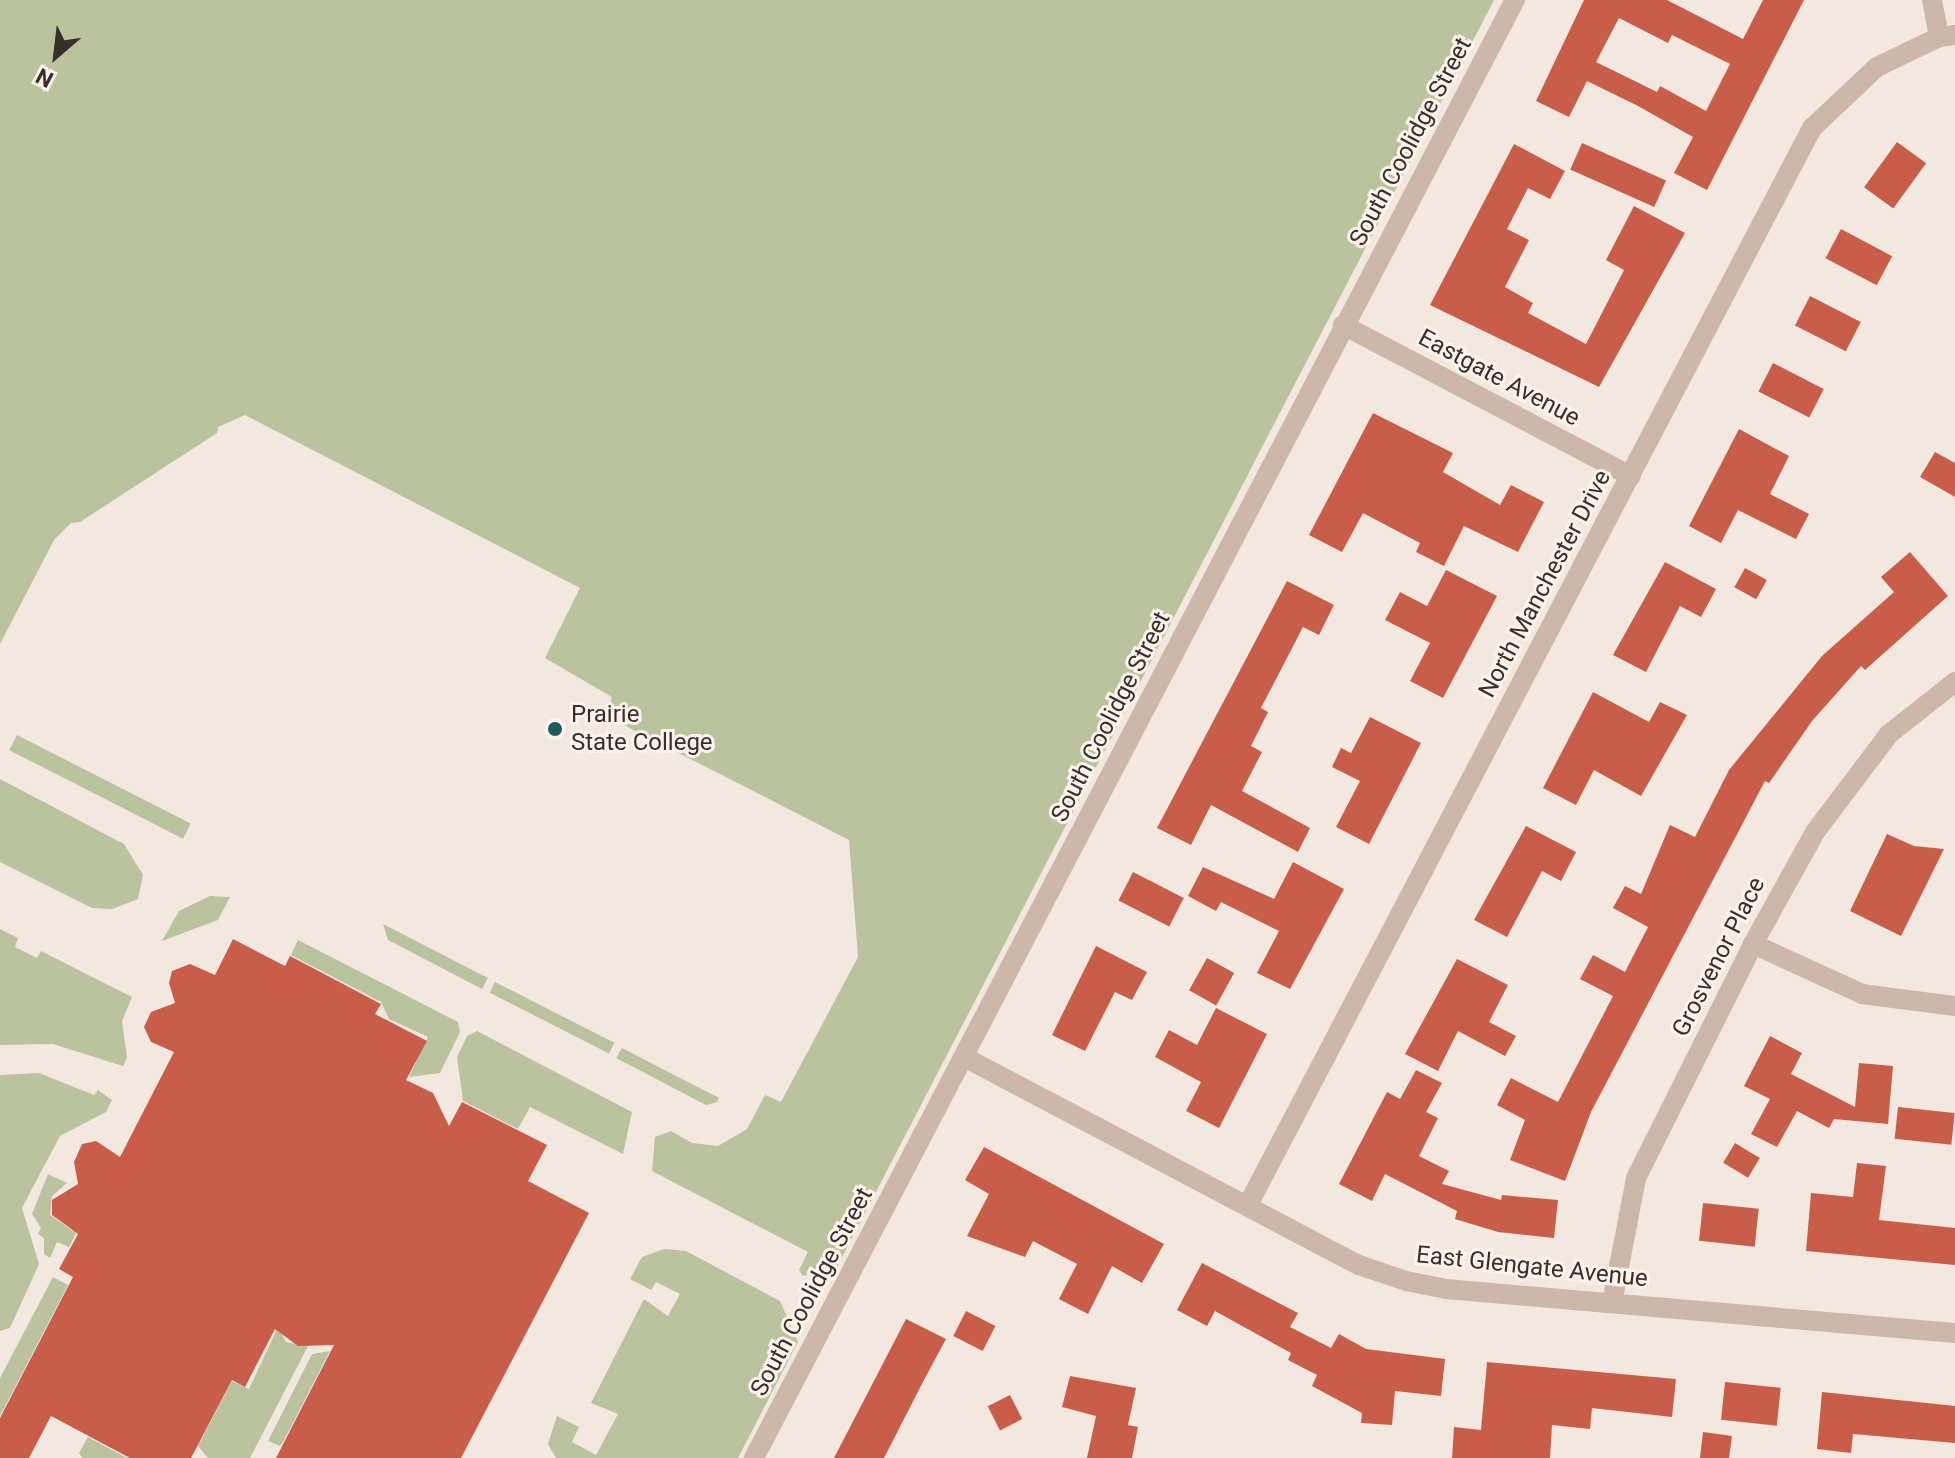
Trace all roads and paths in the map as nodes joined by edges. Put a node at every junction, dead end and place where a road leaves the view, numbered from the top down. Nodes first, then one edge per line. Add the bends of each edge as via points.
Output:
1 (1515, 0) edge
2 (1932, 0) edge
3 (1947, 36) edge
4 (1343, 325) junction
5 (1631, 476) junction
6 (1955, 682) edge
7 (1753, 944) junction
8 (1955, 1006) edge
9 (964, 1057) junction
10 (1249, 1203) junction
11 (1612, 1303) junction
12 (1955, 1333) edge
13 (754, 1458) edge

1 - 4 street, South Coolidge Street
2 - 3 street
3 - 5 street, North Manchester Drive via 1877,67 1812,128
4 - 5 street, Eastgate Avenue
4 - 9 street, South Coolidge Street
5 - 10 street, North Manchester Drive
6 - 7 street, Grosvenor Place via 1889,734 1815,832
7 - 8 street via 1862,994
7 - 11 street, Grosvenor Place via 1636,1178
9 - 10 street, East Glengate Avenue
9 - 13 street, South Coolidge Street
10 - 11 street, East Glengate Avenue via 1359,1265 1406,1281
11 - 12 street, East Glengate Avenue

